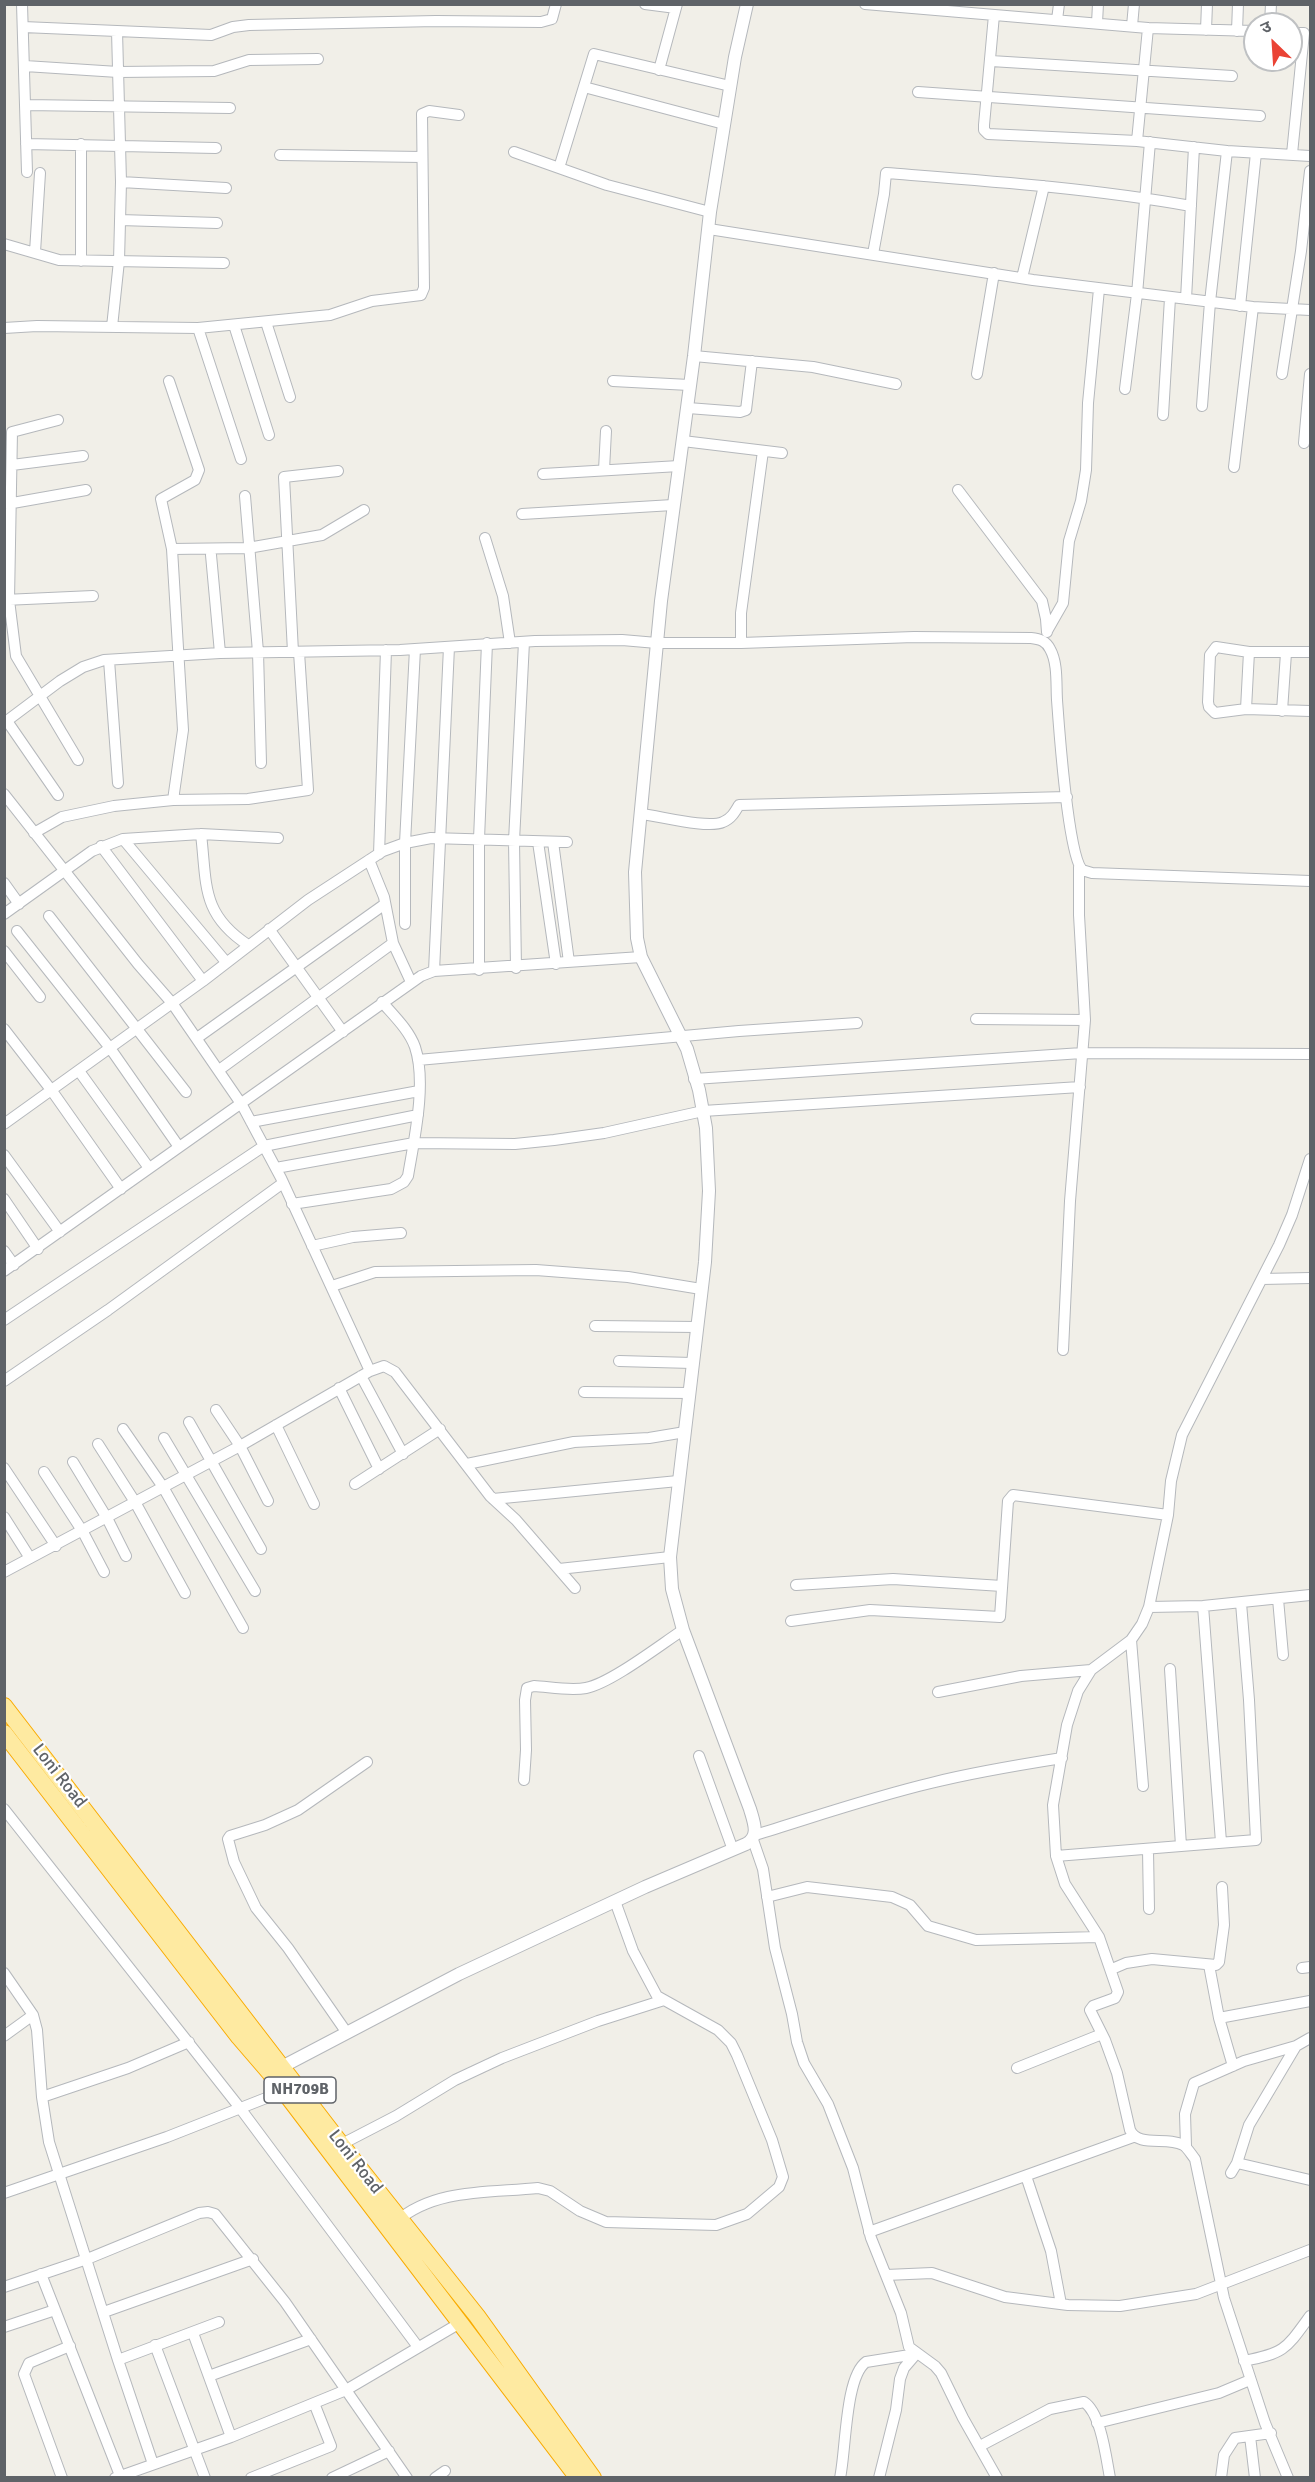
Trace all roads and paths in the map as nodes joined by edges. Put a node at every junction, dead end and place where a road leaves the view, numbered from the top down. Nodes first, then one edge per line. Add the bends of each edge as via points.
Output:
1 (22, 4) edge
2 (556, 4) edge
3 (645, 4) edge
4 (747, 4) edge
5 (865, 4) edge
6 (1025, 4) edge
7 (1059, 4) edge
8 (1098, 4) edge
9 (1134, 4) edge
10 (1207, 4) edge
11 (1238, 4) edge
12 (677, 6) edge
13 (994, 15) junction
14 (1023, 17) junction
15 (1058, 20) junction
16 (1097, 23) junction
17 (1132, 26) junction
18 (23, 27) junction
19 (1148, 28) junction
20 (1206, 30) junction
21 (117, 31) junction
22 (1237, 31) junction
23 (1243, 31) edge
24 (318, 58) dead end
25 (991, 61) junction
26 (25, 66) junction
27 (659, 70) junction
28 (1143, 71) junction
29 (118, 72) junction
30 (1300, 72) edge
31 (1232, 76) dead end
32 (730, 86) junction
33 (584, 87) junction
34 (1299, 87) junction
35 (1311, 87) edge
36 (918, 92) dead end
37 (987, 99) junction
38 (26, 105) junction
39 (120, 107) junction
40 (230, 108) dead end
41 (1140, 109) junction
42 (459, 115) dead end
43 (1260, 116) dead end
44 (724, 124) junction
45 (1137, 141) junction
46 (1150, 142) junction
47 (26, 144) junction
48 (81, 144) junction
49 (120, 146) junction
50 (1194, 147) junction
51 (216, 148) dead end
52 (1227, 151) junction
53 (514, 152) dead end
54 (1256, 153) junction
55 (1292, 154) junction
56 (280, 155) dead end
57 (1311, 156) edge
58 (422, 158) junction
59 (558, 168) junction
60 (1311, 171) edge
61 (27, 172) dead end
62 (40, 173) dead end
63 (121, 182) junction
64 (1044, 186) junction
65 (226, 188) dead end
66 (1145, 198) junction
67 (1191, 206) junction
68 (710, 212) junction
69 (120, 220) junction
70 (217, 223) dead end
71 (709, 229) junction
72 (4, 244) edge
73 (35, 252) junction
74 (873, 254) junction
75 (81, 261) junction
76 (119, 261) junction
77 (224, 263) dead end
78 (994, 273) junction
79 (1022, 278) junction
80 (1099, 289) junction
81 (1137, 294) junction
82 (1170, 298) junction
83 (1186, 299) junction
84 (1210, 302) junction
85 (1240, 306) junction
86 (1253, 307) junction
87 (1290, 309) junction
88 (1311, 310) edge
89 (266, 322) junction
90 (234, 325) junction
91 (112, 327) junction
92 (4, 328) edge
93 (198, 328) junction
94 (694, 356) junction
95 (752, 361) junction
96 (977, 374) dead end
97 (1281, 374) dead end
98 (1311, 374) edge
99 (169, 381) dead end
100 (613, 381) dead end
101 (896, 384) dead end
102 (689, 386) junction
103 (1125, 389) dead end
104 (290, 397) dead end
105 (1202, 406) dead end
106 (687, 408) junction
107 (1163, 415) dead end
108 (58, 420) dead end
109 (606, 431) dead end
110 (269, 435) dead end
111 (683, 441) junction
112 (1304, 443) dead end
113 (763, 451) junction
114 (782, 453) dead end
115 (83, 456) dead end
116 (241, 459) dead end
117 (12, 465) junction
118 (679, 466) junction
119 (1234, 467) dead end
120 (604, 470) junction
121 (338, 471) dead end
122 (543, 474) dead end
123 (86, 490) dead end
124 (958, 490) dead end
125 (245, 496) dead end
126 (8, 504) edge
127 (673, 505) junction
128 (364, 510) dead end
129 (522, 514) dead end
130 (485, 538) dead end
131 (289, 540) junction
132 (248, 548) junction
133 (172, 549) junction
134 (211, 555) dead end
135 (93, 596) dead end
136 (7, 600) edge
137 (1047, 631) junction
138 (524, 642) junction
139 (510, 643) junction
140 (657, 643) junction
141 (741, 643) junction
142 (487, 644) junction
143 (1047, 644) junction
144 (449, 647) junction
145 (415, 649) junction
146 (386, 650) junction
147 (258, 652) junction
148 (296, 652) junction
149 (1249, 652) junction
150 (1311, 652) edge
151 (220, 653) junction
152 (1286, 653) junction
153 (179, 655) junction
154 (109, 660) junction
155 (39, 697) junction
156 (1246, 710) junction
157 (1282, 711) junction
158 (1311, 711) edge
159 (6, 722) edge
160 (78, 760) dead end
161 (261, 762) dead end
162 (118, 783) dead end
163 (4, 794) edge
164 (58, 795) dead end
165 (1067, 796) junction
166 (173, 800) junction
167 (642, 814) junction
168 (34, 833) junction
169 (201, 834) junction
170 (278, 837) dead end
171 (441, 838) junction
172 (123, 839) junction
173 (478, 839) junction
174 (514, 841) junction
175 (538, 842) junction
176 (553, 842) junction
177 (567, 842) dead end
178 (405, 843) junction
179 (101, 846) junction
180 (374, 857) junction
181 (1079, 867) junction
182 (65, 872) junction
183 (1311, 881) edge
184 (4, 883) edge
185 (19, 904) junction
186 (385, 904) junction
187 (4, 914) edge
188 (49, 916) dead end
189 (405, 924) dead end
190 (269, 929) junction
191 (17, 931) dead end
192 (393, 944) junction
193 (248, 945) junction
194 (4, 951) edge
195 (641, 957) junction
196 (226, 962) junction
197 (569, 962) junction
198 (556, 964) junction
199 (296, 968) junction
200 (516, 968) junction
201 (479, 970) junction
202 (434, 972) junction
203 (203, 981) junction
204 (411, 982) junction
205 (40, 996) dead end
206 (318, 998) junction
207 (382, 1002) junction
208 (172, 1003) junction
209 (976, 1019) dead end
210 (1085, 1020) junction
211 (857, 1023) dead end
212 (138, 1027) junction
213 (4, 1029) edge
214 (343, 1032) junction
215 (681, 1036) junction
216 (196, 1038) junction
217 (110, 1048) junction
218 (1082, 1053) junction
219 (1311, 1054) edge
220 (418, 1060) junction
221 (219, 1070) junction
222 (79, 1071) junction
223 (694, 1079) junction
224 (1080, 1087) junction
225 (52, 1091) junction
226 (419, 1091) junction
227 (186, 1092) dead end
228 (242, 1105) junction
229 (703, 1111) junction
230 (418, 1116) junction
231 (6, 1119) edge
232 (251, 1122) junction
233 (414, 1143) junction
234 (179, 1146) junction
235 (264, 1146) junction
236 (4, 1155) edge
237 (1311, 1159) edge
238 (149, 1168) junction
239 (276, 1168) junction
240 (283, 1183) junction
241 (121, 1189) junction
242 (4, 1199) edge
243 (292, 1204) junction
244 (60, 1232) junction
245 (401, 1233) dead end
246 (312, 1246) junction
247 (38, 1248) junction
248 (4, 1251) edge
249 (14, 1264) junction
250 (4, 1271) edge
251 (1311, 1278) edge
252 (1262, 1279) junction
253 (332, 1286) junction
254 (701, 1289) junction
255 (4, 1320) edge
256 (595, 1326) dead end
257 (697, 1327) junction
258 (1063, 1350) dead end
259 (620, 1361) dead end
260 (692, 1363) junction
261 (365, 1373) junction
262 (4, 1381) edge
263 (339, 1388) junction
264 (584, 1392) dead end
265 (690, 1393) junction
266 (216, 1410) dead end
267 (189, 1422) dead end
268 (276, 1425) junction
269 (123, 1429) dead end
270 (440, 1429) junction
271 (685, 1432) junction
272 (164, 1438) dead end
273 (98, 1444) dead end
274 (240, 1446) junction
275 (402, 1454) junction
276 (212, 1461) junction
277 (73, 1462) dead end
278 (467, 1464) junction
279 (4, 1468) edge
280 (379, 1469) junction
281 (44, 1472) dead end
282 (186, 1474) junction
283 (678, 1481) junction
284 (355, 1484) dead end
285 (162, 1487) junction
286 (493, 1498) junction
287 (268, 1501) dead end
288 (135, 1502) junction
289 (314, 1504) dead end
290 (1168, 1515) junction
291 (4, 1517) edge
292 (107, 1518) junction
293 (83, 1532) junction
294 (56, 1545) junction
295 (261, 1549) dead end
296 (126, 1556) dead end
297 (670, 1557) junction
298 (30, 1558) junction
299 (559, 1569) junction
300 (4, 1572) edge
301 (104, 1572) dead end
302 (796, 1585) dead end
303 (1002, 1586) junction
304 (575, 1588) dead end
305 (255, 1591) dead end
306 (185, 1593) dead end
307 (1311, 1595) edge
308 (1278, 1599) junction
309 (1241, 1603) junction
310 (1203, 1606) junction
311 (1149, 1607) junction
312 (791, 1621) dead end
313 (243, 1628) dead end
314 (683, 1630) junction
315 (1131, 1640) junction
316 (1283, 1655) dead end
317 (1170, 1669) dead end
318 (1091, 1671) junction
319 (938, 1692) dead end
320 (4, 1706) edge
321 (4, 1733) edge
322 (699, 1756) dead end
323 (1062, 1758) junction
324 (367, 1762) dead end
325 (524, 1780) dead end
326 (1143, 1786) dead end
327 (4, 1809) edge
328 (79, 1816) junction
329 (754, 1838) junction
330 (1221, 1842) junction
331 (1181, 1846) junction
332 (733, 1850) junction
333 (1148, 1850) junction
334 (1056, 1856) junction
335 (1222, 1887) dead end
336 (767, 1897) junction
337 (615, 1901) junction
338 (1149, 1909) dead end
339 (1099, 1937) junction
340 (1209, 1965) junction
341 (1112, 1969) junction
342 (4, 1973) edge
343 (663, 2000) junction
344 (1311, 2001) edge
345 (33, 2015) junction
346 (1219, 2018) junction
347 (347, 2033) junction
348 (1101, 2034) junction
349 (4, 2036) edge
350 (1311, 2038) edge
351 (189, 2042) junction
352 (1296, 2046) junction
353 (1233, 2066) junction
354 (1017, 2068) dead end
355 (276, 2070) junction
356 (290, 2088) junction
357 (42, 2097) junction
358 (240, 2108) junction
359 (1133, 2137) junction
360 (342, 2144) junction
361 (1186, 2146) junction
362 (58, 2175) junction
363 (1026, 2176) junction
364 (1311, 2180) edge
365 (4, 2193) edge
366 (394, 2224) junction
367 (869, 2232) junction
368 (1311, 2250) edge
369 (87, 2259) junction
370 (253, 2259) junction
371 (41, 2274) junction
372 (886, 2274) junction
373 (1221, 2284) junction
374 (4, 2287) edge
375 (1061, 2304) junction
376 (55, 2310) junction
377 (104, 2312) junction
378 (1311, 2316) edge
379 (219, 2322) dead end
380 (460, 2323) junction
381 (4, 2327) edge
382 (193, 2332) junction
383 (311, 2339) junction
384 (155, 2345) junction
385 (70, 2346) junction
386 (418, 2347) junction
387 (916, 2354) junction
388 (117, 2360) junction
389 (1244, 2361) junction
390 (209, 2376) junction
391 (1250, 2380) junction
392 (346, 2390) junction
393 (314, 2403) junction
394 (1097, 2423) junction
395 (1271, 2433) junction
396 (231, 2436) junction
397 (1250, 2436) junction
398 (980, 2446) junction
399 (194, 2450) junction
400 (389, 2451) junction
401 (153, 2464) junction
402 (119, 2477) edge
403 (62, 2478) edge
404 (205, 2478) edge
405 (251, 2478) edge
406 (332, 2478) edge
407 (407, 2478) edge
408 (578, 2478) edge
409 (593, 2478) edge
410 (840, 2478) edge
411 (879, 2478) edge
412 (997, 2478) edge
413 (1110, 2478) edge
414 (1221, 2478) edge
415 (1256, 2478) edge
416 (1288, 2478) edge

1 - 18 street
2 - 21 street via 552,19 541,22 249,25 211,35
3 - 12 street
4 - 32 street
5 - 13 street
6 - 14 street
7 - 15 street
8 - 16 street
9 - 17 street
10 - 20 street
11 - 22 street
12 - 27 street
13 - 14 street
13 - 25 street
14 - 15 street
15 - 16 street
16 - 17 street
17 - 19 street
18 - 21 street
18 - 26 street
19 - 20 street
19 - 28 street
20 - 22 street
21 - 29 street
22 - 23 street
24 - 29 street via 249,60 214,70
25 - 28 street
25 - 37 street
26 - 29 street
26 - 38 street
27 - 32 street
27 - 33 street via 594,54
28 - 31 street
28 - 41 street
29 - 39 street
30 - 34 street
32 - 44 street
33 - 44 street
33 - 59 street
34 - 35 street
34 - 55 street
36 - 37 street
37 - 41 street
37 - 45 street via 984,130 988,134
38 - 39 street
38 - 47 street
39 - 40 street
39 - 49 street
41 - 43 street
41 - 45 street
42 - 58 street via 424,112
44 - 68 street
45 - 46 street
46 - 50 street
46 - 66 street
47 - 48 street
47 - 61 street
48 - 49 street
48 - 75 street
49 - 51 street
49 - 63 street
50 - 52 street
50 - 67 street
52 - 54 street
52 - 84 street
53 - 59 street
54 - 55 street
54 - 85 street
55 - 57 street
56 - 58 street
58 - 89 street via 421,295 372,301 330,315
59 - 68 street
60 - 87 street
62 - 73 street
63 - 65 street
63 - 69 street
64 - 66 street
64 - 74 street via 886,173
64 - 79 street
66 - 67 street
66 - 81 street
67 - 83 street
68 - 71 street
69 - 70 street
69 - 76 street
71 - 74 street
71 - 94 street
72 - 73 street
73 - 75 street via 59,260
74 - 78 street
75 - 76 street
76 - 77 street
76 - 91 street
78 - 79 street
78 - 96 street
79 - 80 street
80 - 81 street
80 - 137 street via 1083,491 1069,541 1063,603
81 - 82 street
81 - 103 street
82 - 83 street
82 - 107 street
83 - 84 street
84 - 85 street
84 - 105 street
85 - 86 street
86 - 87 street
86 - 119 street
87 - 88 street
87 - 97 street
89 - 90 street
89 - 104 street
90 - 93 street
90 - 110 street
91 - 92 street
91 - 93 street
93 - 116 street
94 - 95 street
94 - 102 street
95 - 101 street
95 - 106 street via 746,410
98 - 112 street
99 - 133 street via 199,470 195,480 161,499
100 - 102 street
102 - 106 street
106 - 111 street
108 - 117 street via 12,432
109 - 120 street
111 - 113 street
111 - 118 street
113 - 114 street
113 - 141 street via 741,613
115 - 117 street
117 - 126 street
118 - 120 street
118 - 127 street
120 - 122 street
121 - 131 street via 284,477
123 - 126 street
124 - 137 street via 1042,601
125 - 132 street
126 - 136 street
127 - 129 street
127 - 140 street
128 - 131 street via 322,535
130 - 139 street via 503,596
131 - 132 street
131 - 148 street
132 - 133 street
132 - 147 street
133 - 153 street
134 - 151 street
135 - 136 street
136 - 155 street via 16,656
137 - 143 street
138 - 139 street
138 - 140 street
138 - 174 street
139 - 142 street
140 - 141 street
140 - 167 street
141 - 143 street via 999,636 1040,639
142 - 144 street
142 - 173 street
143 - 165 street via 1054,660
144 - 145 street
144 - 171 street
145 - 146 street
145 - 178 street
146 - 148 street
146 - 180 street
147 - 148 street
147 - 151 street
147 - 161 street
148 - 166 street via 308,790 248,799
149 - 152 street
149 - 156 street
149 - 156 street via 1216,647 1210,655 1209,708 1215,712
150 - 152 street
151 - 153 street
152 - 157 street
153 - 154 street
153 - 166 street via 183,730
154 - 155 street via 83,667
154 - 162 street
155 - 159 street
155 - 160 street
156 - 157 street
157 - 158 street
159 - 164 street
163 - 168 street
165 - 167 street via 739,805 732,816 709,825
165 - 181 street
166 - 168 street via 70,815
167 - 195 street via 635,872
168 - 182 street
169 - 170 street
169 - 172 street
169 - 193 street via 210,905 226,928
171 - 173 street
171 - 178 street
171 - 202 street
172 - 179 street
172 - 196 street
173 - 174 street
173 - 201 street
174 - 175 street
174 - 200 street
175 - 176 street
175 - 198 street
176 - 177 street
176 - 197 street
178 - 180 street
178 - 189 street
179 - 182 street
179 - 203 street
180 - 186 street
180 - 190 street
181 - 183 street via 1092,873
181 - 210 street
182 - 185 street
182 - 208 street
184 - 185 street
185 - 187 street
186 - 192 street
186 - 199 street
188 - 212 street
190 - 193 street
190 - 199 street
191 - 217 street
192 - 204 street
192 - 206 street
193 - 196 street
194 - 205 street
195 - 197 street
195 - 215 street
196 - 203 street
197 - 198 street
198 - 200 street
199 - 206 street
199 - 216 street
200 - 201 street
201 - 202 street
202 - 204 street
203 - 208 street
204 - 207 street
206 - 214 street
206 - 221 street
207 - 214 street
207 - 220 street via 411,1038
208 - 212 street
208 - 216 street
209 - 210 street
210 - 218 street
211 - 215 street
212 - 217 street
212 - 227 street
213 - 225 street
214 - 228 street
215 - 220 street
215 - 223 street via 692,1062
216 - 221 street
217 - 222 street
217 - 234 street
218 - 219 street
218 - 223 street
218 - 224 street
220 - 226 street
221 - 228 street
222 - 225 street
222 - 238 street
223 - 229 street
224 - 229 street
224 - 258 street
225 - 231 street
225 - 241 street
226 - 230 street
226 - 232 street
228 - 232 street
228 - 234 street
229 - 233 street via 604,1133 534,1142
229 - 254 street via 709,1191
230 - 233 street
230 - 235 street
232 - 235 street
233 - 239 street
233 - 243 street via 408,1176 398,1186
234 - 238 street
235 - 239 street
235 - 255 street
236 - 244 street
237 - 252 street via 1292,1215
238 - 241 street
239 - 240 street
240 - 243 street
240 - 262 street
241 - 244 street
242 - 247 street
243 - 246 street
244 - 247 street
245 - 246 street
246 - 253 street
247 - 249 street
248 - 249 street
249 - 250 street
251 - 252 street
252 - 290 street via 1182,1435
253 - 254 street via 375,1272 536,1270 628,1277
253 - 261 street
254 - 257 street
256 - 257 street
257 - 260 street
259 - 260 street
260 - 265 street
261 - 263 street
261 - 270 street via 390,1367
261 - 275 street
263 - 268 street
263 - 280 street
264 - 265 street
265 - 271 street
266 - 274 street
267 - 276 street
268 - 274 street
268 - 289 street
269 - 285 street
270 - 275 street
270 - 278 street
271 - 278 street via 574,1442
271 - 283 street
272 - 282 street
273 - 288 street
274 - 276 street
274 - 287 street
275 - 280 street
276 - 282 street
276 - 295 street
277 - 292 street
278 - 286 street
279 - 294 street
280 - 284 street
281 - 293 street
282 - 285 street
282 - 305 street
283 - 286 street
283 - 297 street
285 - 288 street
285 - 313 street
286 - 299 street
288 - 292 street
288 - 306 street
290 - 303 street via 1012,1495 1008,1501
290 - 311 street
291 - 298 street
292 - 293 street
292 - 296 street
293 - 294 street
293 - 301 street
294 - 298 street
297 - 299 street
297 - 314 street via 672,1589
298 - 300 street
299 - 304 street
302 - 303 street via 894,1579
303 - 312 street via 1000,1617 870,1610
307 - 308 street
308 - 309 street
308 - 316 street
309 - 310 street
309 - 330 street via 1256,1839
310 - 311 street
310 - 330 street
311 - 315 street
314 - 325 street via 591,1686 527,1688
314 - 329 street via 750,1809
315 - 318 street
315 - 326 street
317 - 331 street
318 - 319 street via 1021,1676
318 - 323 street via 1070,1713
320 - 328 highway, Loni Road / NH709B
321 - 328 highway, Loni Road / NH709B
322 - 332 street
323 - 329 street via 933,1782
323 - 334 street via 1053,1805
324 - 347 street via 298,1809 228,1839 234,1862 256,1908
327 - 351 street
328 - 355 highway, Loni Road / NH709B
329 - 332 street
329 - 336 street
330 - 331 street
331 - 333 street
332 - 337 street
333 - 334 street
333 - 338 street
334 - 339 street via 1065,1884
335 - 340 street via 1223,1940 1219,1962
336 - 339 street via 807,1887 892,1897 910,1905 928,1926 976,1940
336 - 367 street via 797,2042 804,2063 828,2104 853,2168
337 - 343 street via 644,1974
337 - 347 street via 459,1974
339 - 341 street
340 - 341 street via 1152,1959
340 - 346 street
341 - 348 street via 1117,1997 1090,2010
342 - 345 street
343 - 360 street via 502,2058
343 - 366 street via 718,2030 738,2055 783,2177 769,2197 747,2214 716,2225 606,2222 538,2188 440,2198
344 - 346 street
345 - 349 street
345 - 357 street via 38,2031
346 - 353 street
347 - 355 street
348 - 354 street
348 - 359 street via 1117,2073
350 - 352 street
351 - 357 street
351 - 358 street
352 - 353 street
352 - 364 street via 1249,2125 1234,2168
353 - 361 street via 1194,2083 1185,2114
355 - 356 highway, Loni Road / NH709B
356 - 358 street
356 - 360 highway, Loni Road / NH709B
356 - 366 highway, Loni Road / NH709B
357 - 362 street
358 - 362 street
358 - 386 street
359 - 361 street via 1168,2139
359 - 363 street
360 - 366 highway, Loni Road / NH709B
361 - 373 street via 1195,2159
362 - 365 street
362 - 369 street
363 - 367 street
363 - 375 street via 1051,2251
366 - 380 highway, Loni Road / NH709B
366 - 409 highway, Loni Road / NH709B via 477,2316
367 - 372 street
368 - 373 street
369 - 370 street via 208,2212 221,2219
369 - 371 street
369 - 377 street
370 - 377 street
370 - 383 street
371 - 374 street
371 - 376 street
372 - 375 street via 932,2272 1005,2297
372 - 387 street via 909,2347
373 - 375 street via 1196,2294 1119,2306
373 - 389 street
376 - 381 street
376 - 385 street
377 - 388 street
378 - 389 street via 1274,2355
379 - 382 street
380 - 386 street
380 - 408 highway, Loni Road / NH709B
382 - 384 street
382 - 390 street
383 - 390 street
383 - 392 street
384 - 388 street
384 - 399 street
385 - 402 street
385 - 403 street via 29,2362 24,2374
386 - 392 street
387 - 398 street via 941,2373
387 - 410 street via 866,2362 856,2374
387 - 411 street via 900,2379
388 - 401 street
389 - 391 street
390 - 396 street
391 - 394 street via 1219,2393
391 - 395 street
392 - 393 street
392 - 400 street
393 - 396 street
393 - 405 street via 331,2446
394 - 398 street via 1090,2406 1077,2403 1050,2409
394 - 413 street
395 - 397 street
395 - 416 street
396 - 399 street
397 - 414 street via 1235,2438 1229,2446
397 - 415 street
398 - 412 street
399 - 401 street
399 - 404 street
400 - 406 street
400 - 407 street
401 - 402 street

